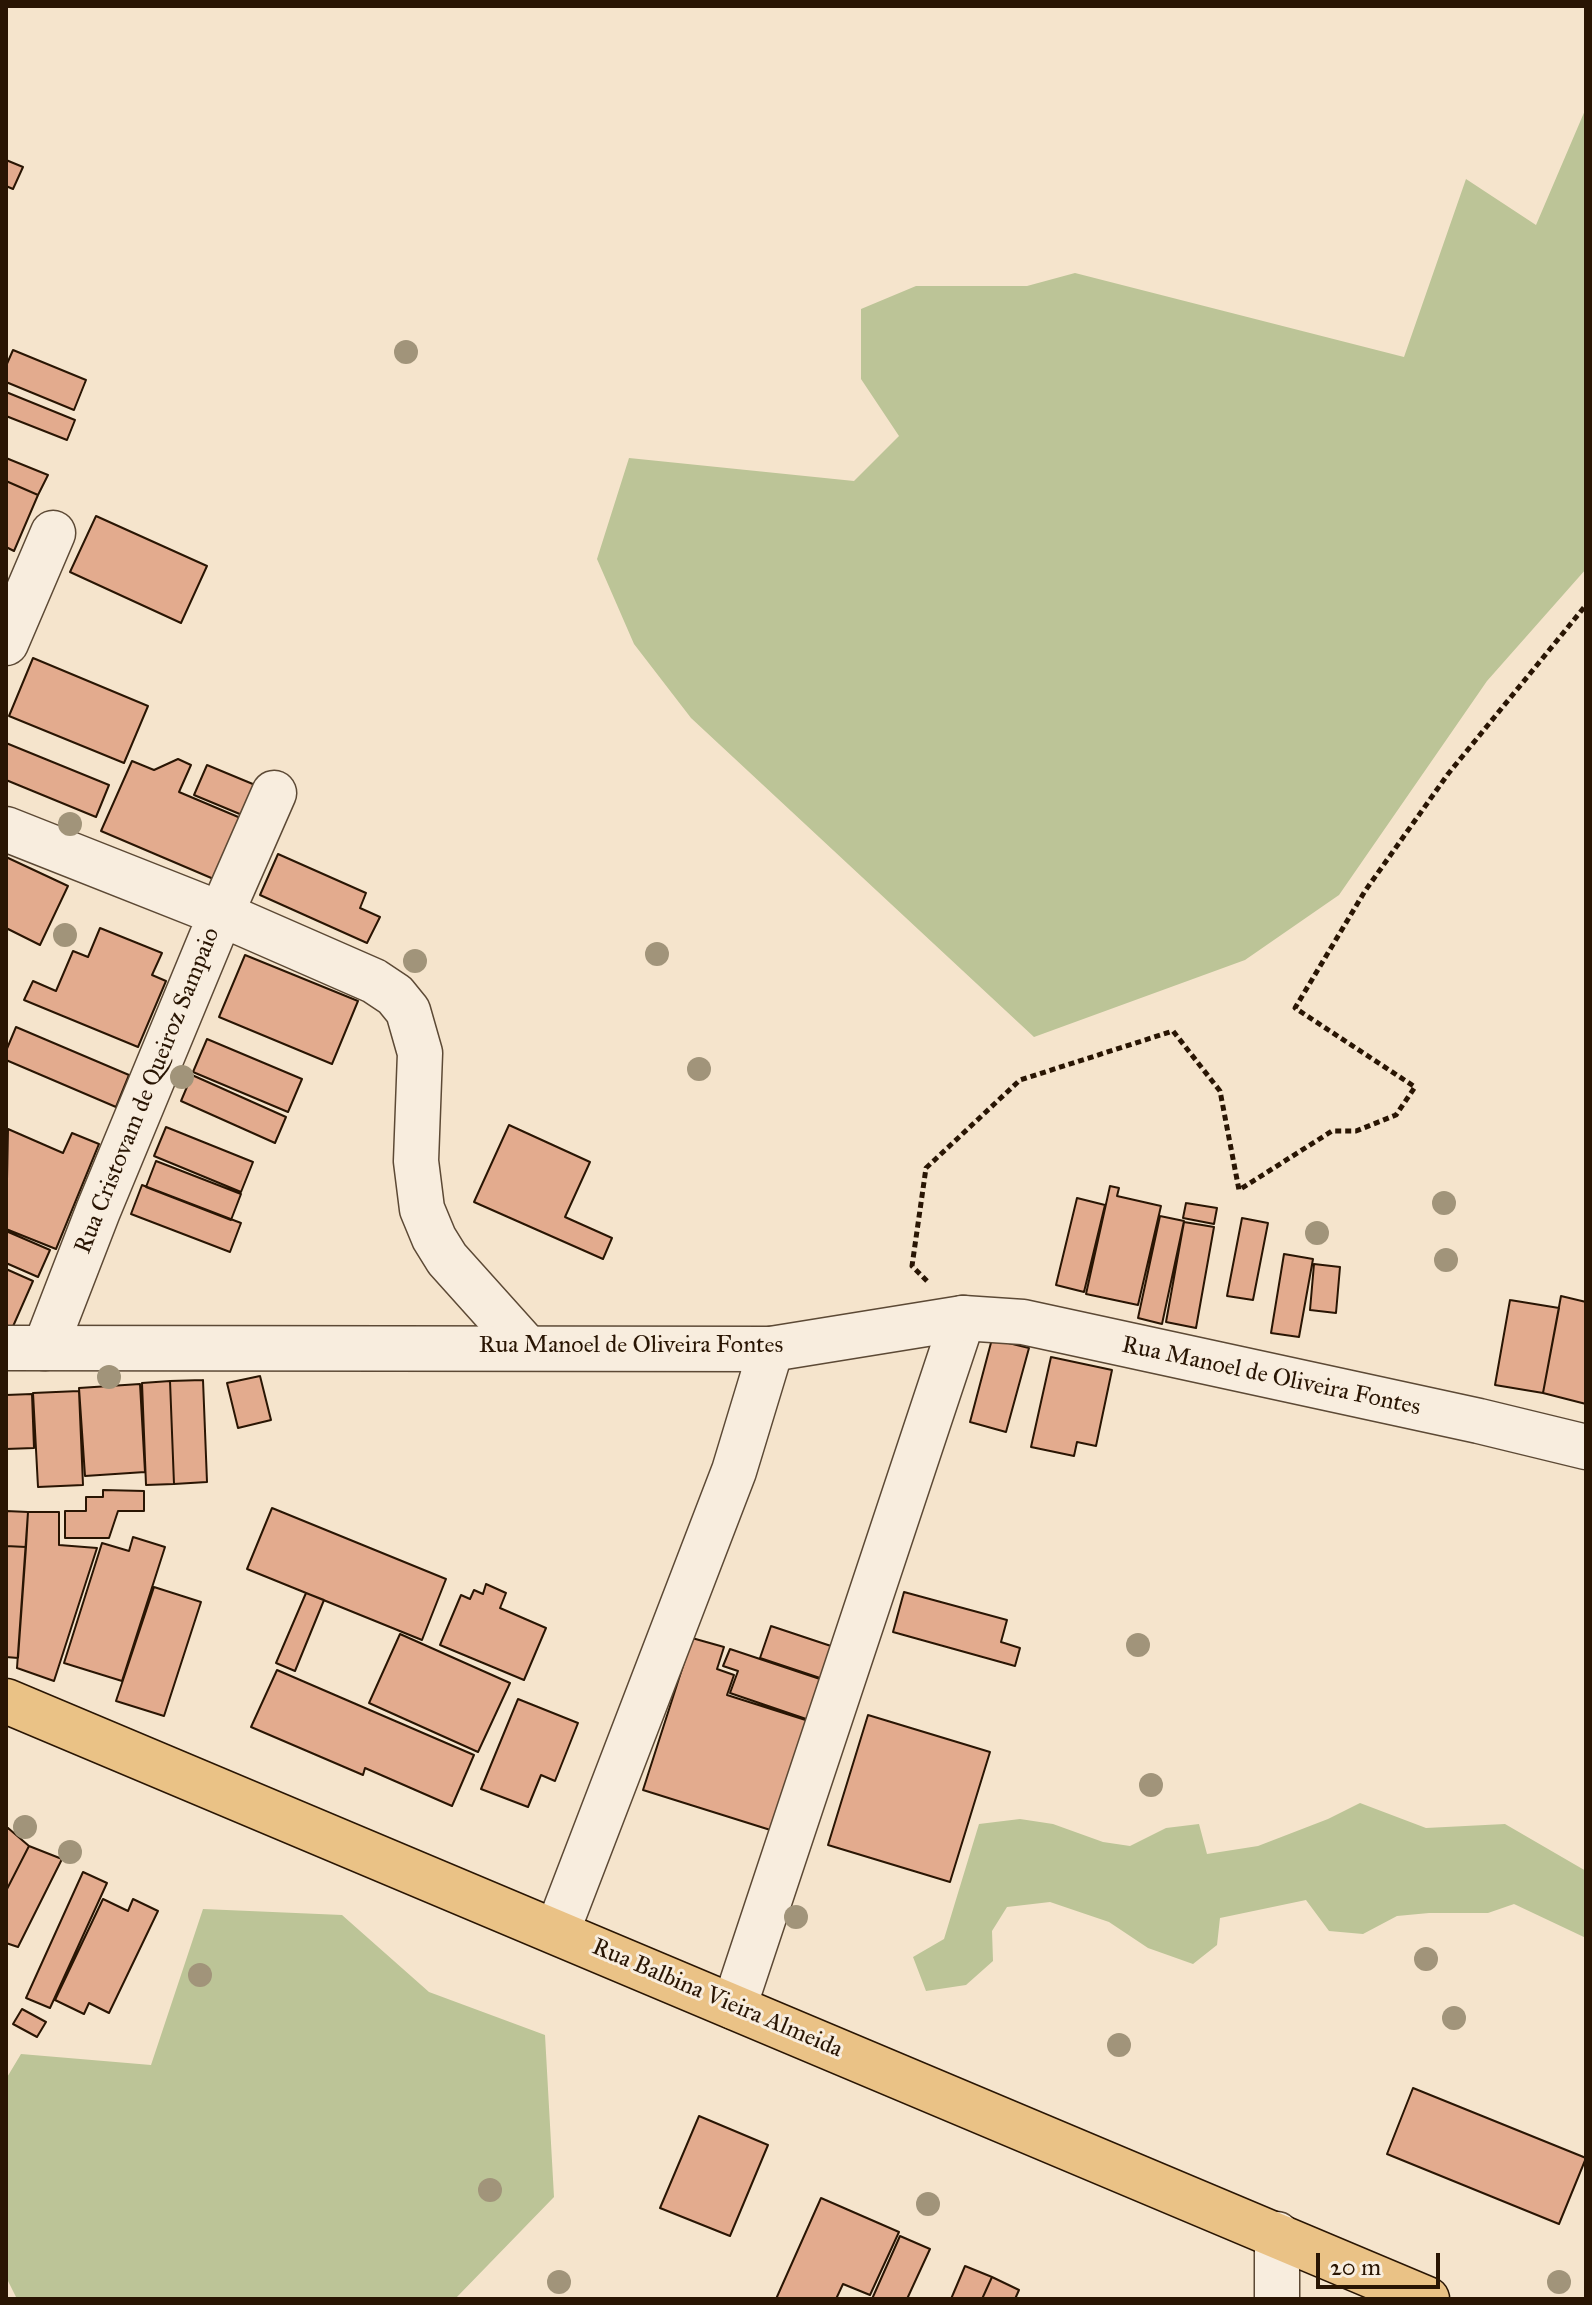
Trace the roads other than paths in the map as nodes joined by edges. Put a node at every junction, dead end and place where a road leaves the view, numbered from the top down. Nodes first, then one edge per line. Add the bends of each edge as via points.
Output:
1 (53, 533) dead end
2 (6, 643) edge
3 (274, 793) dead end
4 (6, 829) edge
5 (221, 914) junction
6 (963, 1318) junction
7 (526, 1347) junction
8 (26, 1348) edge
9 (771, 1349) junction
10 (1586, 1447) edge
11 (6, 1701) edge
12 (557, 1932) junction
13 (734, 2007) junction
14 (1277, 2234) junction
15 (1277, 2299) edge
16 (1427, 2299) edge

1 - 2 street
3 - 5 street
4 - 5 street, Rua Cristovam de Queiroz Sampaio
5 - 7 street via 374,981 408,1011 420,1053 416,1161 422,1209 447,1259
5 - 8 street, Rua Cristovam de Queiroz Sampaio via 98,1211
6 - 9 street, Rua Manoel de Oliveira Fontes
6 - 10 street, Rua Manoel de Oliveira Fontes via 1023,1322
6 - 13 street
7 - 8 street, Rua Manoel de Oliveira Fontes
7 - 9 street, Rua Manoel de Oliveira Fontes
9 - 12 street via 734,1471
11 - 12 main road, Rua Balbina Vieira Almeida
12 - 13 main road, Rua Balbina Vieira Almeida
13 - 14 main road, Rua Balbina Vieira Almeida
14 - 15 street
14 - 16 main road, Rua Balbina Vieira Almeida

